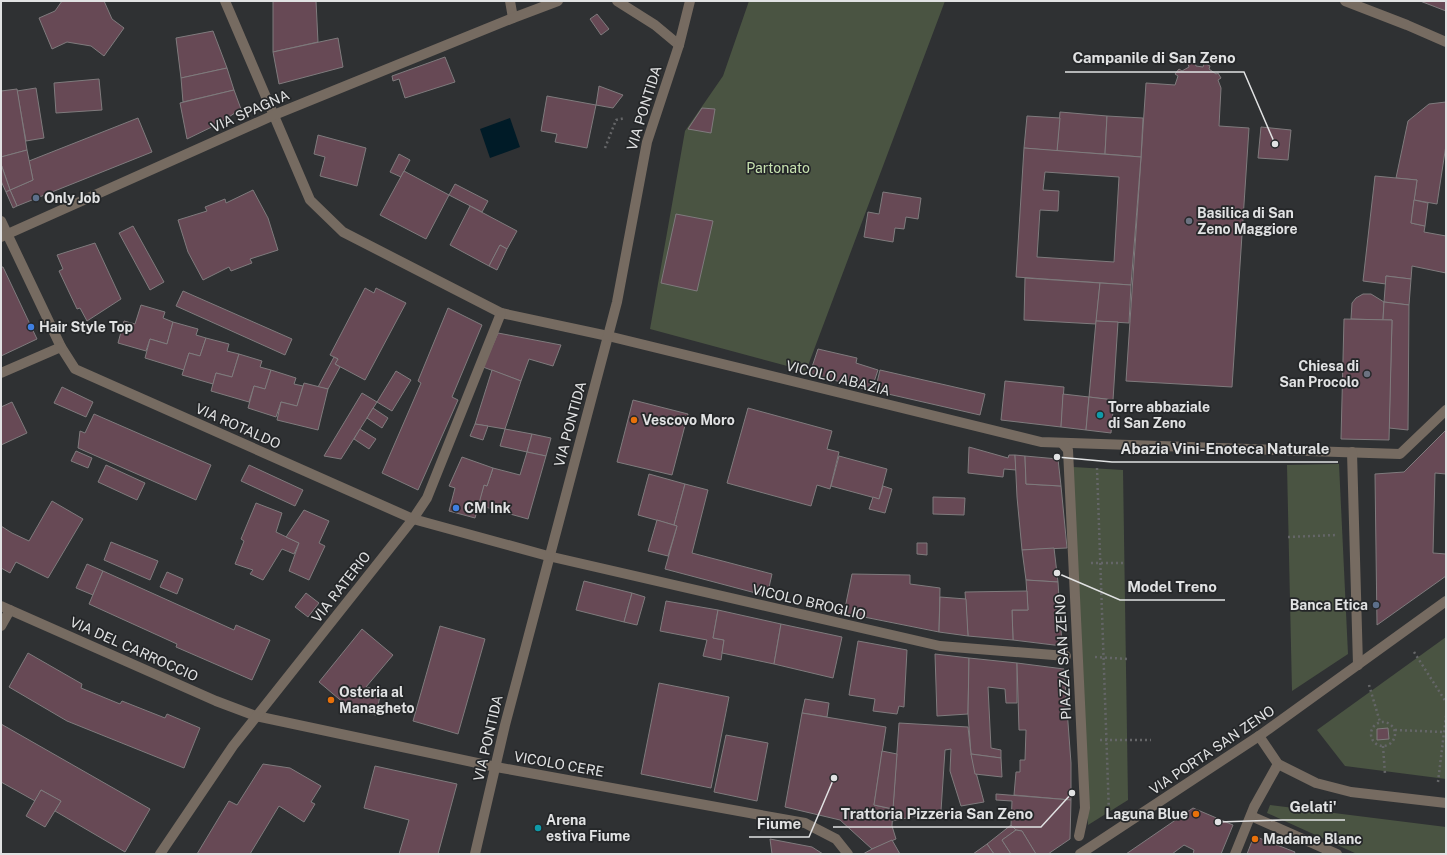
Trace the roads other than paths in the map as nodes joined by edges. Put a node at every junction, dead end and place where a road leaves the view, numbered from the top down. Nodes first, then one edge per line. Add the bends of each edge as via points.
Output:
1 (225, 1) edge
2 (510, 1) edge
3 (558, 1) edge
4 (617, 1) edge
5 (690, 1) edge
6 (1345, 1) edge
7 (513, 18) junction
8 (1446, 42) edge
9 (679, 44) junction
10 (274, 115) junction
11 (1, 221) edge
12 (4, 236) edge
13 (501, 313) junction
14 (608, 336) junction
15 (61, 347) junction
16 (1, 373) edge
17 (1446, 410) edge
18 (1062, 443) junction
19 (1352, 452) junction
20 (413, 519) junction
21 (548, 556) junction
22 (1446, 601) edge
23 (5, 608) edge
24 (1, 626) edge
25 (1066, 656) dead end
26 (1358, 665) junction
27 (256, 716) junction
28 (1259, 736) junction
29 (1278, 764) junction
30 (496, 767) junction
31 (1446, 804) edge
32 (1250, 816) junction
33 (1078, 836) dead end
34 (160, 854) edge
35 (475, 854) edge
36 (848, 854) edge
37 (1080, 854) edge
38 (1235, 854) edge
39 (1337, 854) edge

1 - 10 street, VICOLO ABAZIA
2 - 7 street
3 - 7 street, VIA SPAGNA
4 - 9 street
5 - 9 street, VIA PONTIDA
6 - 8 street
7 - 10 street, VIA SPAGNA
9 - 14 street, VIA PONTIDA via 647,142
10 - 12 street, VIA SPAGNA
10 - 13 street, VICOLO ABAZIA via 310,200 343,232
11 - 12 street, VIA ROTALDO
12 - 15 street, VIA ROTALDO
13 - 14 street, VICOLO ABAZIA
13 - 20 street, VIA RATERIO via 427,498
14 - 18 street, VICOLO ABAZIA via 1041,442
14 - 21 street, VIA PONTIDA
15 - 16 street
15 - 20 street, VIA ROTALDO via 75,369
17 - 19 street via 1400,454
18 - 19 street
18 - 33 street, PIAZZA SAN ZENO via 1068,450 1085,808
19 - 26 street
20 - 21 street, VIA ROTALDO
20 - 27 street, VIA RATERIO
21 - 25 street, VICOLO BROGLIO via 940,646
21 - 30 street, VIA PONTIDA
22 - 26 street, VIA PORTA SAN ZENO
23 - 24 street
23 - 27 street, VIA DEL CARROCCIO via 216,701
26 - 28 street, VIA PORTA SAN ZENO
27 - 30 street, VICOLO CERE
27 - 34 street, VIA RATERIO
28 - 29 street
28 - 37 street, VIA PORTA SAN ZENO
29 - 31 street via 1316,783 1351,792
29 - 32 street
30 - 35 street, VIA PONTIDA
30 - 36 street, VICOLO CERE via 805,823 836,840
32 - 38 street
32 - 39 street

